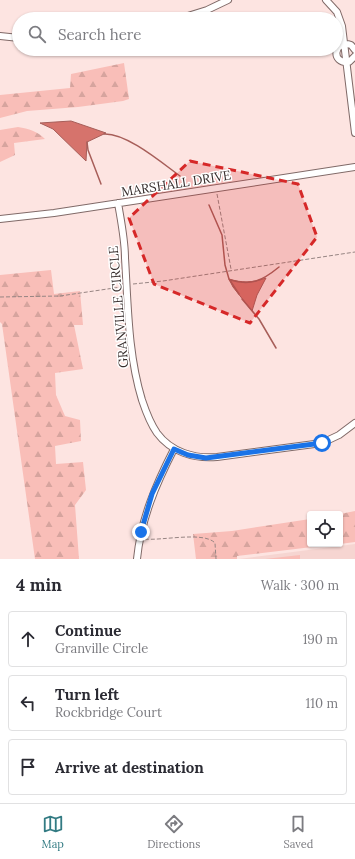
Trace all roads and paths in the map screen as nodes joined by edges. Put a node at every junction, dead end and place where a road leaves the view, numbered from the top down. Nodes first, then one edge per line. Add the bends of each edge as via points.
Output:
1 (228, 0) edge
2 (326, 0) edge
3 (201, 12) edge
4 (336, 12) edge
5 (0, 36) edge
6 (12, 37) edge
7 (343, 38) edge
8 (344, 44) joint
9 (355, 50) edge
10 (338, 56) edge
11 (355, 56) edge
12 (346, 62) junction
13 (355, 133) edge
14 (355, 167) edge
15 (217, 193) dead end
16 (118, 203) junction
17 (0, 219) edge
18 (355, 252) edge
19 (231, 270) junction
20 (124, 286) junction
21 (0, 297) edge
22 (355, 423) edge
23 (174, 449) junction
24 (145, 539) dead end
25 (137, 559) edge
26 (216, 559) edge

1 - 3 street
2 - 4 street
5 - 6 street
7 - 8 street
8 - 9 street via 351,45
10 - 12 street via 340,61
11 - 12 street via 352,61
12 - 13 street
14 - 16 street, MARSHALL DRIVE
15 - 19 path
16 - 17 street, MARSHALL DRIVE
16 - 20 street, GRANVILLE CIRCLE via 125,248
18 - 19 path
19 - 20 path
20 - 21 path via 60,296
20 - 23 street, GRANVILLE CIRCLE via 139,390 148,419 158,435
22 - 23 street, GRANVILLE CIRCLE via 331,440 314,445 206,458
23 - 25 street via 148,508
24 - 26 path via 210,539 215,543

